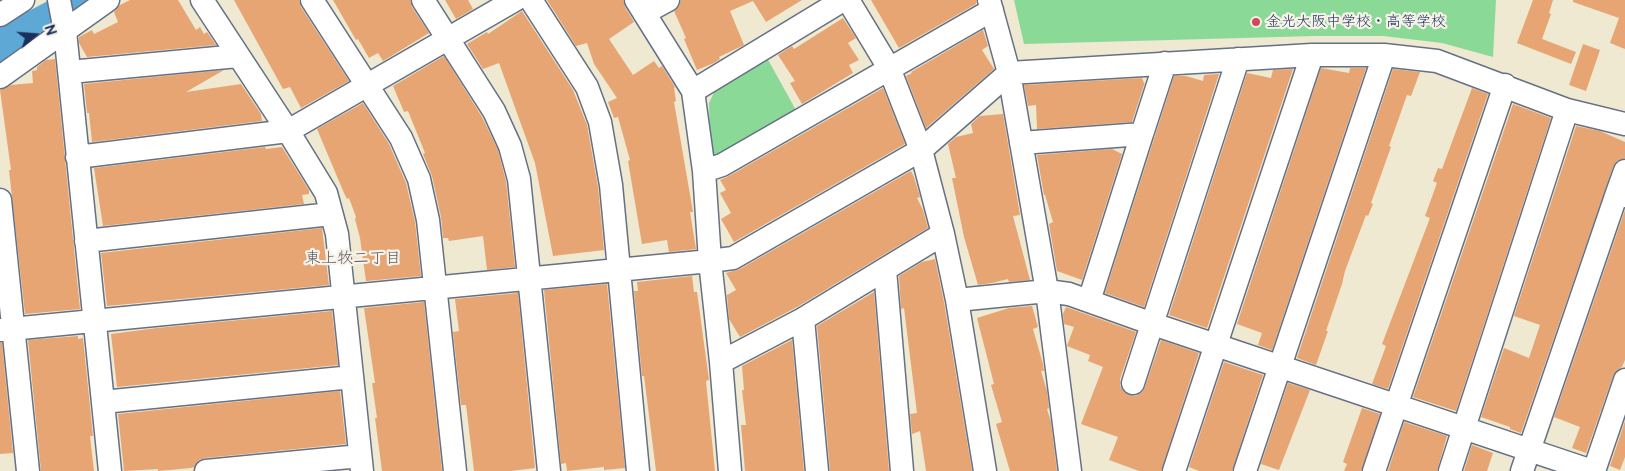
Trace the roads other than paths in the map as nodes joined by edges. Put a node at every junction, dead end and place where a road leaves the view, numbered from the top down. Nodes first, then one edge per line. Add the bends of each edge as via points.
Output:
1 (23, 0) edge
2 (59, 0) edge
3 (108, 0) edge
4 (202, 0) edge
5 (312, 0) edge
6 (423, 0) edge
7 (515, 0) edge
8 (531, 0) edge
9 (668, 0) edge
10 (843, 0) edge
11 (848, 0) edge
12 (991, 5) edge
13 (640, 7) edge
14 (0, 15) edge
15 (65, 31) junction
16 (448, 38) junction
17 (1312, 55) junction
18 (238, 56) junction
19 (1384, 56) junction
20 (1238, 59) junction
21 (1165, 64) junction
22 (889, 68) junction
23 (70, 72) junction
24 (1008, 73) junction
25 (0, 77) edge
26 (1505, 85) junction
27 (367, 86) junction
28 (693, 91) junction
29 (1567, 110) junction
30 (1625, 124) edge
31 (288, 131) junction
32 (1142, 134) junction
33 (1020, 142) junction
34 (921, 150) junction
35 (78, 157) junction
36 (704, 171) junction
37 (1625, 171) edge
38 (1621, 195) edge
39 (0, 200) edge
40 (331, 214) junction
41 (943, 234) junction
42 (86, 241) junction
43 (710, 261) junction
44 (619, 270) junction
45 (885, 270) junction
46 (530, 278) junction
47 (435, 288) junction
48 (1047, 291) junction
49 (344, 296) junction
50 (957, 300) junction
51 (1089, 301) junction
52 (803, 319) junction
53 (95, 321) junction
54 (1153, 324) junction
55 (7, 329) edge
56 (1216, 345) junction
57 (721, 362) junction
58 (1279, 366) junction
59 (352, 377) junction
60 (1625, 380) edge
61 (1133, 383) dead end
62 (103, 402) junction
63 (1395, 406) junction
64 (1464, 428) junction
65 (1526, 461) edge
66 (361, 464) edge
67 (28, 471) edge
68 (110, 471) edge
69 (206, 471) edge
70 (455, 471) edge
71 (549, 471) edge
72 (638, 471) edge
73 (730, 471) edge
74 (817, 471) edge
75 (902, 471) edge
76 (985, 471) edge
77 (1070, 471) edge
78 (1174, 471) edge
79 (1245, 471) edge
80 (1374, 471) edge
81 (1450, 471) edge
82 (1593, 471) edge

1 - 14 street
2 - 15 street
3 - 15 street
4 - 18 street
5 - 27 street
6 - 16 street
7 - 16 street
8 - 44 street via 586,87 600,122 611,185
9 - 13 street
10 - 28 street
11 - 22 street
12 - 22 street
12 - 24 street
13 - 28 street
15 - 23 street
15 - 25 street
16 - 27 street
16 - 46 street via 494,111 510,146 519,179
17 - 19 street
17 - 20 street
17 - 56 street
18 - 23 street
18 - 31 street
19 - 26 street via 1436,61
19 - 58 street
20 - 21 street
20 - 54 street
21 - 24 street
21 - 32 street
22 - 34 street
22 - 36 street via 722,165
23 - 35 street
24 - 33 street
24 - 34 street
26 - 29 street
26 - 63 street
27 - 31 street
27 - 47 street via 401,138 419,179 428,220
28 - 36 street
29 - 30 street
29 - 64 street
31 - 35 street
31 - 40 street via 326,193
32 - 33 street
32 - 51 street
33 - 48 street
34 - 41 street
34 - 43 street via 733,258
35 - 42 street
36 - 43 street
37 - 38 street
38 - 65 street
39 - 55 street
40 - 42 street
40 - 49 street via 337,234
41 - 45 street
41 - 50 street
42 - 53 street
43 - 44 street
43 - 57 street
44 - 46 street
44 - 72 street
45 - 52 street
45 - 75 street
46 - 47 street
46 - 71 street
47 - 49 street
47 - 70 street
48 - 50 street
48 - 51 street
48 - 77 street
49 - 53 street
49 - 59 street
50 - 76 street
51 - 54 street
52 - 57 street
52 - 74 street
53 - 55 street
53 - 62 street
54 - 56 street
54 - 61 street
55 - 67 street
56 - 58 street
56 - 78 street
57 - 73 street
58 - 63 street
58 - 79 street
59 - 62 street
59 - 66 street
60 - 82 street
62 - 68 street
63 - 64 street
63 - 80 street
64 - 65 street
64 - 81 street
65 - 82 street
66 - 69 street

